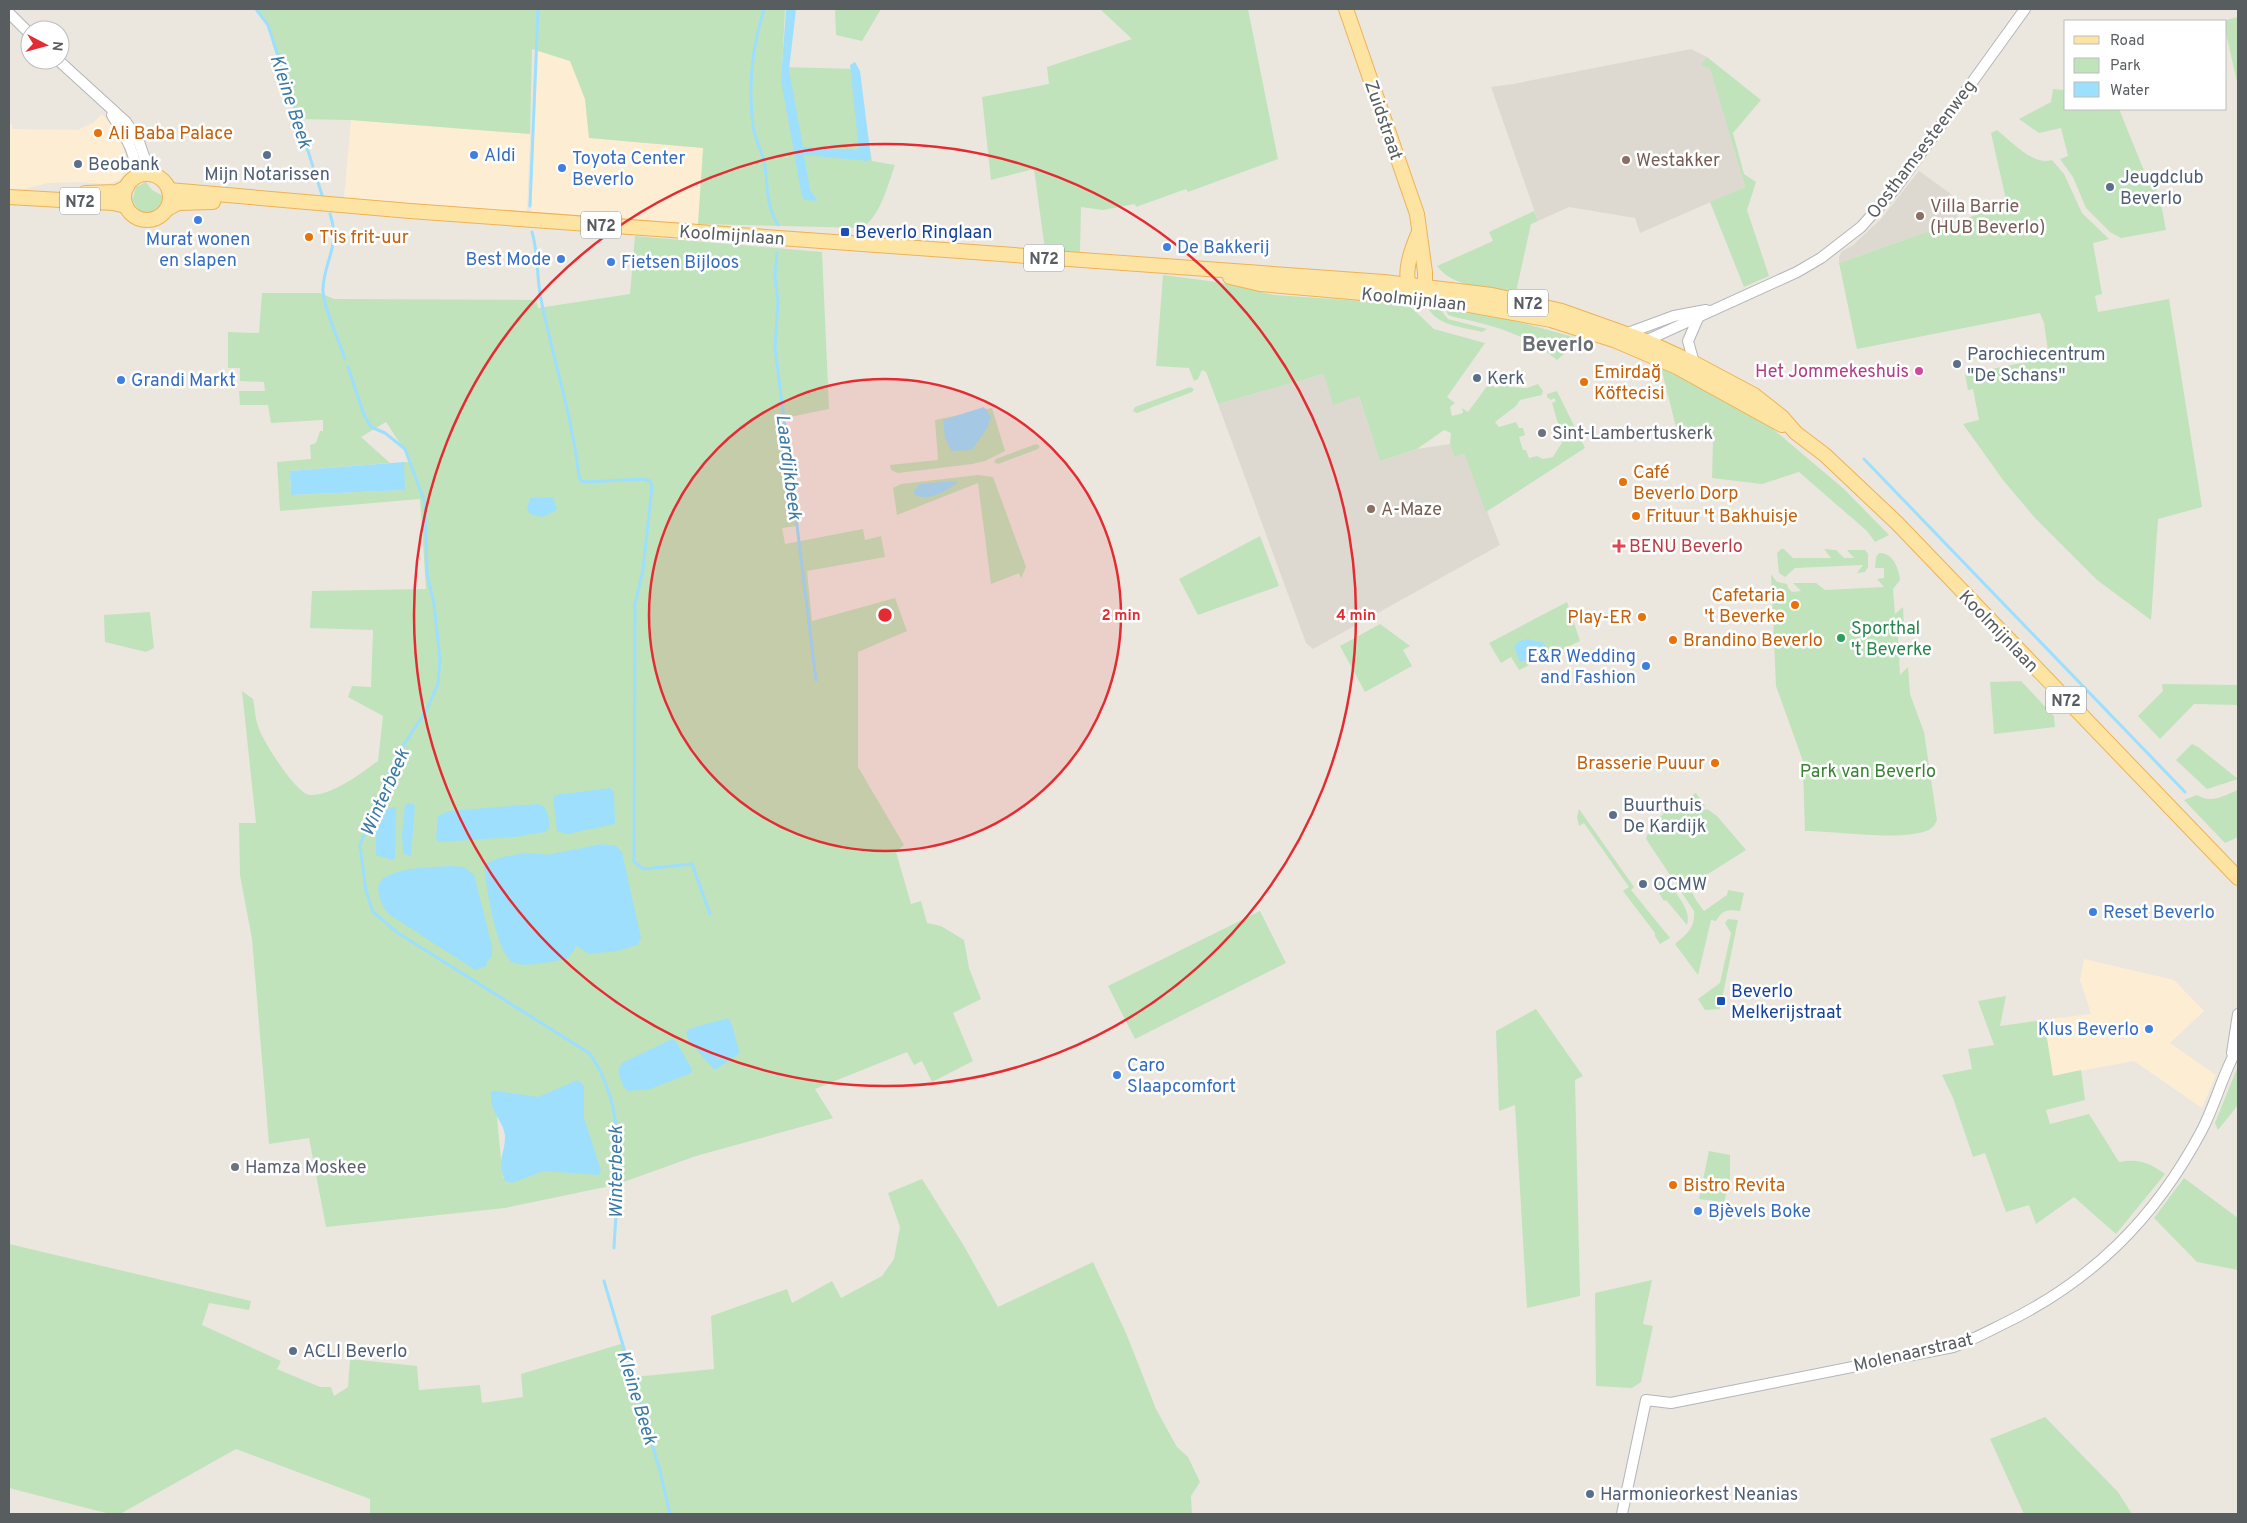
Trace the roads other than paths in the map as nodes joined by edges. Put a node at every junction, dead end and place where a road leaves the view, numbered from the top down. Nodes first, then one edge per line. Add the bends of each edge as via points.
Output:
1 (1346, 9) edge
2 (2025, 9) edge
3 (9, 13) edge
4 (20, 24) edge
5 (68, 70) edge
6 (108, 108) junction
7 (154, 176) junction
8 (131, 183) junction
9 (169, 190) junction
10 (32, 197) junction
11 (9, 198) edge
12 (271, 200) junction
13 (126, 206) junction
14 (167, 209) junction
15 (1419, 232) junction
16 (1193, 269) junction
17 (1407, 284) junction
18 (1425, 286) junction
19 (1417, 298) junction
20 (1717, 308) junction
21 (1698, 318) junction
22 (1628, 333) junction
23 (1646, 341) junction
24 (1631, 347) junction
25 (1694, 363) junction
26 (1796, 432) junction
27 (2238, 878) edge
28 (2238, 1014) edge
29 (2238, 1047) edge
30 (2230, 1061) junction
31 (1622, 1514) edge

1 - 15 main road, Zuidstraat via 1417,214
2 - 20 street, Oosthamsesteenweg via 1895,189 1867,221 1811,264
3 - 4 street
5 - 6 street
6 - 7 street via 130,128
6 - 8 street via 132,150 136,164
7 - 8 main road, N72 via 145,175
7 - 9 main road
8 - 10 main road, N72 via 110,193
8 - 13 main road, N72 via 125,196
9 - 12 main road, Koolmijnlaan / N72
9 - 14 main road
10 - 11 main road, N72
10 - 13 main road, N72
12 - 14 main road, Koolmijnlaan / N72 via 184,203
12 - 16 main road, Koolmijnlaan / N72
13 - 14 main road, N72 via 136,217 147,220 158,218
15 - 17 main road, Zuidstraat via 1413,246
15 - 18 main road, Zuidstraat
16 - 17 main road, Koolmijnlaan / N72
16 - 19 main road, Koolmijnlaan / N72 via 1260,284
17 - 18 main road, Koolmijnlaan / N72
17 - 19 main road
18 - 19 main road
18 - 22 main road, Koolmijnlaan / N72 via 1538,305
19 - 24 main road, Koolmijnlaan / N72 via 1515,312
20 - 21 street, Oosthamsesteenweg
20 - 22 street, Oosthamsesteenweg via 1651,322
21 - 23 street, Oosthamsesteenweg
21 - 25 street via 1688,341
22 - 23 main road, Koolmijnlaan / N72
22 - 24 main road
23 - 24 street, Oosthamsesteenweg
23 - 25 main road, Koolmijnlaan / N72
24 - 26 main road, Koolmijnlaan / N72 via 1718,388
25 - 26 main road, Koolmijnlaan / N72 via 1754,394
26 - 27 main road, Koolmijnlaan / N72 via 1897,523
28 - 30 street, Molenaarstraat
29 - 30 street, Molenaarstraat
30 - 31 street, Molenaarstraat via 2203,1128 2168,1187 2132,1231 2076,1282 1976,1339 1953,1347 1671,1403 1646,1400

